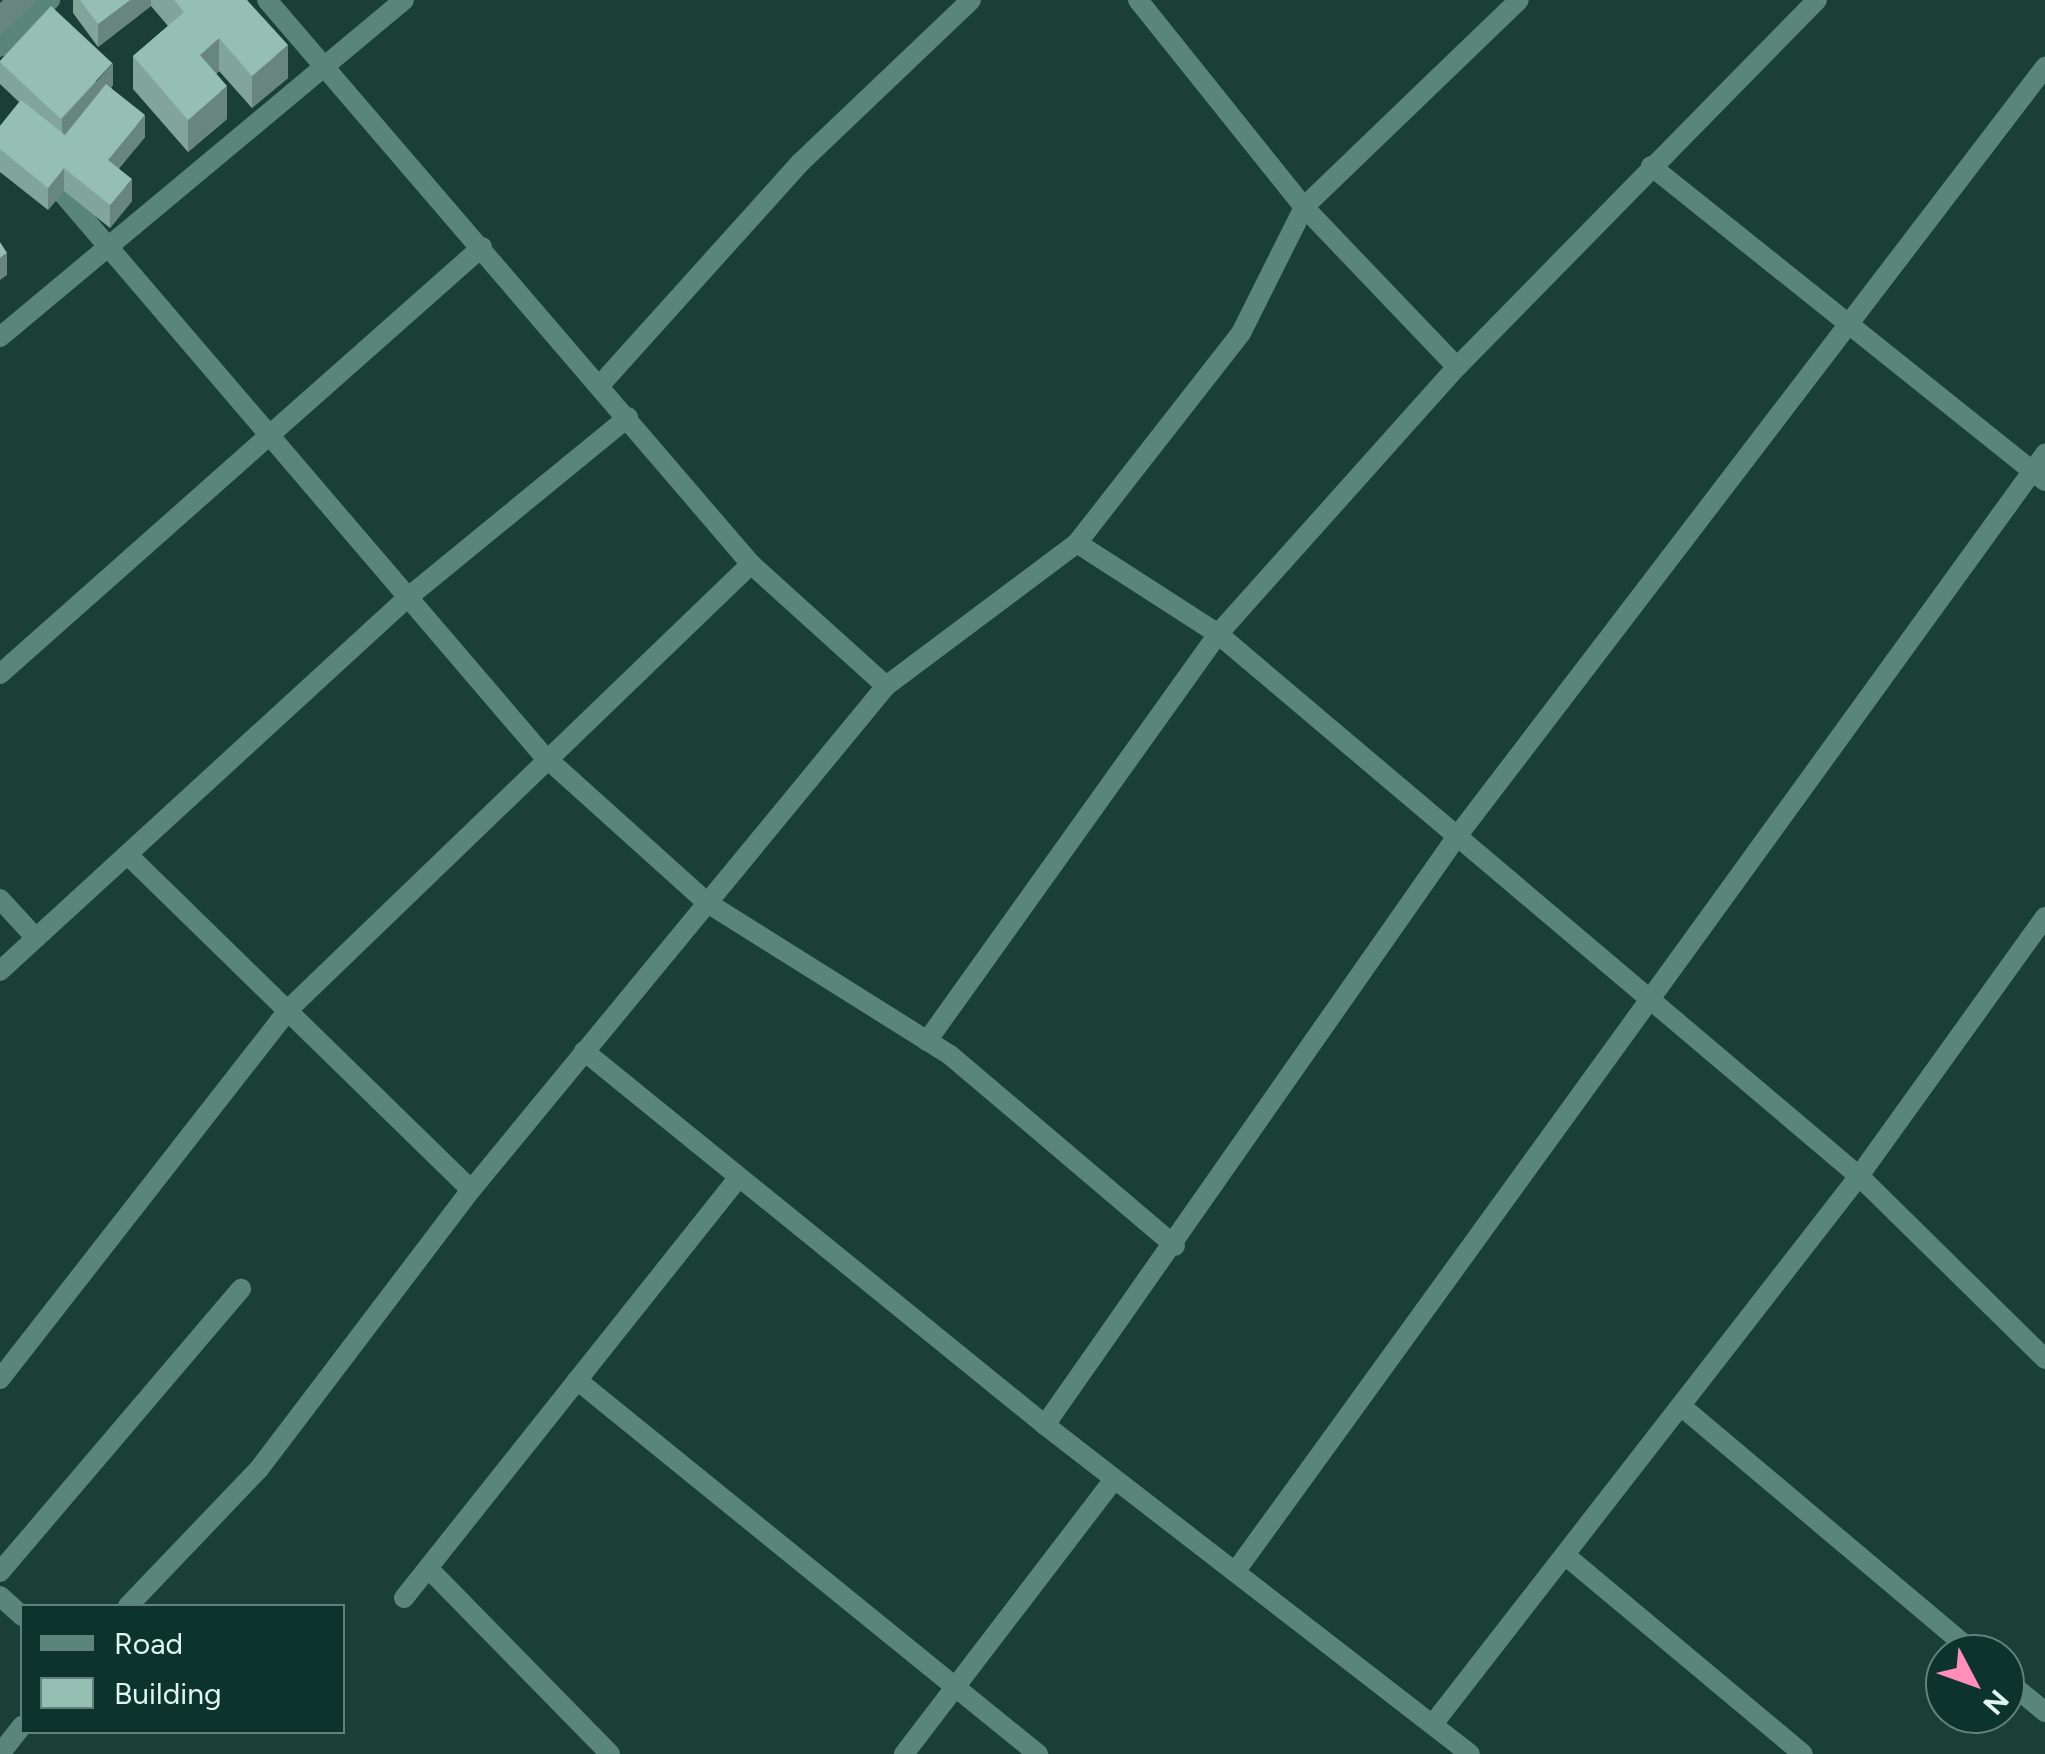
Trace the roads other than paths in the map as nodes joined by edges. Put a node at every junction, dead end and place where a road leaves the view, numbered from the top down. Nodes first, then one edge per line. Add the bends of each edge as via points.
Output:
1 (50, 0) edge
2 (267, 0) edge
3 (404, 0) edge
4 (971, 0) edge
5 (1138, 0) edge
6 (1519, 0) edge
7 (1817, 0) edge
8 (0, 46) edge
9 (2045, 67) edge
10 (328, 69) junction
11 (27, 154) edge
12 (1651, 166) junction
13 (1304, 207) junction
14 (108, 240) junction
15 (482, 247) junction
16 (1856, 322) junction
17 (0, 337) edge
18 (1457, 367) junction
19 (601, 384) junction
20 (628, 417) junction
21 (264, 440) junction
22 (2041, 469) edge
23 (1076, 543) junction
24 (751, 564) junction
25 (406, 598) junction
26 (1218, 634) junction
27 (0, 674) edge
28 (886, 686) junction
29 (543, 755) junction
30 (1455, 838) junction
31 (132, 858) junction
32 (0, 899) edge
33 (706, 902) junction
34 (2045, 917) edge
35 (36, 938) junction
36 (0, 970) edge
37 (1653, 1003) junction
38 (290, 1008) junction
39 (927, 1041) junction
40 (584, 1051) junction
41 (739, 1176) junction
42 (1859, 1176) junction
43 (471, 1190) junction
44 (1175, 1246) junction
45 (241, 1289) dead end
46 (2042, 1348) edge
47 (0, 1379) edge
48 (577, 1380) junction
49 (1681, 1406) junction
50 (1044, 1426) junction
51 (1114, 1479) junction
52 (1566, 1555) junction
53 (428, 1568) junction
54 (0, 1572) edge
55 (1235, 1572) junction
56 (0, 1596) edge
57 (404, 1598) dead end
58 (130, 1604) edge
59 (20, 1614) edge
60 (1952, 1634) edge
61 (953, 1689) junction
62 (2025, 1695) edge
63 (2045, 1712) edge
64 (1433, 1724) junction
65 (20, 1729) edge
66 (0, 1754) edge
67 (610, 1754) edge
68 (904, 1754) edge
69 (1038, 1754) edge
70 (1470, 1754) edge
71 (1803, 1754) edge

1 - 8 street
2 - 10 street
3 - 10 street
4 - 19 street via 800,163
5 - 13 street
6 - 13 street
7 - 12 street
9 - 16 street
10 - 14 street
10 - 15 street
11 - 14 street
12 - 16 street
12 - 18 street
13 - 18 street
13 - 23 street via 1241,333
14 - 17 street
14 - 21 street
15 - 19 street
15 - 21 street
16 - 22 street
16 - 30 street
18 - 26 street
19 - 20 street
20 - 24 street
20 - 25 street
21 - 25 street
21 - 27 street
22 - 37 street
23 - 26 street
23 - 28 street
24 - 28 street
24 - 29 street
25 - 29 street
25 - 31 street
26 - 30 street
26 - 39 street
28 - 33 street
29 - 33 street
29 - 38 street
30 - 37 street
30 - 44 street
31 - 35 street
31 - 38 street
32 - 35 street
33 - 39 street
33 - 40 street
34 - 42 street
35 - 36 street
37 - 42 street
37 - 55 street
38 - 43 street
38 - 47 street
39 - 44 street
40 - 41 street
40 - 43 street
41 - 48 street
41 - 50 street
42 - 46 street
42 - 49 street
43 - 58 street via 259,1469
44 - 50 street
45 - 54 street
48 - 53 street
48 - 61 street
49 - 52 street
49 - 60 street
50 - 51 street
51 - 55 street
51 - 61 street
52 - 64 street
52 - 71 street
53 - 57 street
53 - 67 street
55 - 64 street
56 - 59 street
61 - 68 street
61 - 69 street
62 - 63 street
64 - 70 street
65 - 66 street

